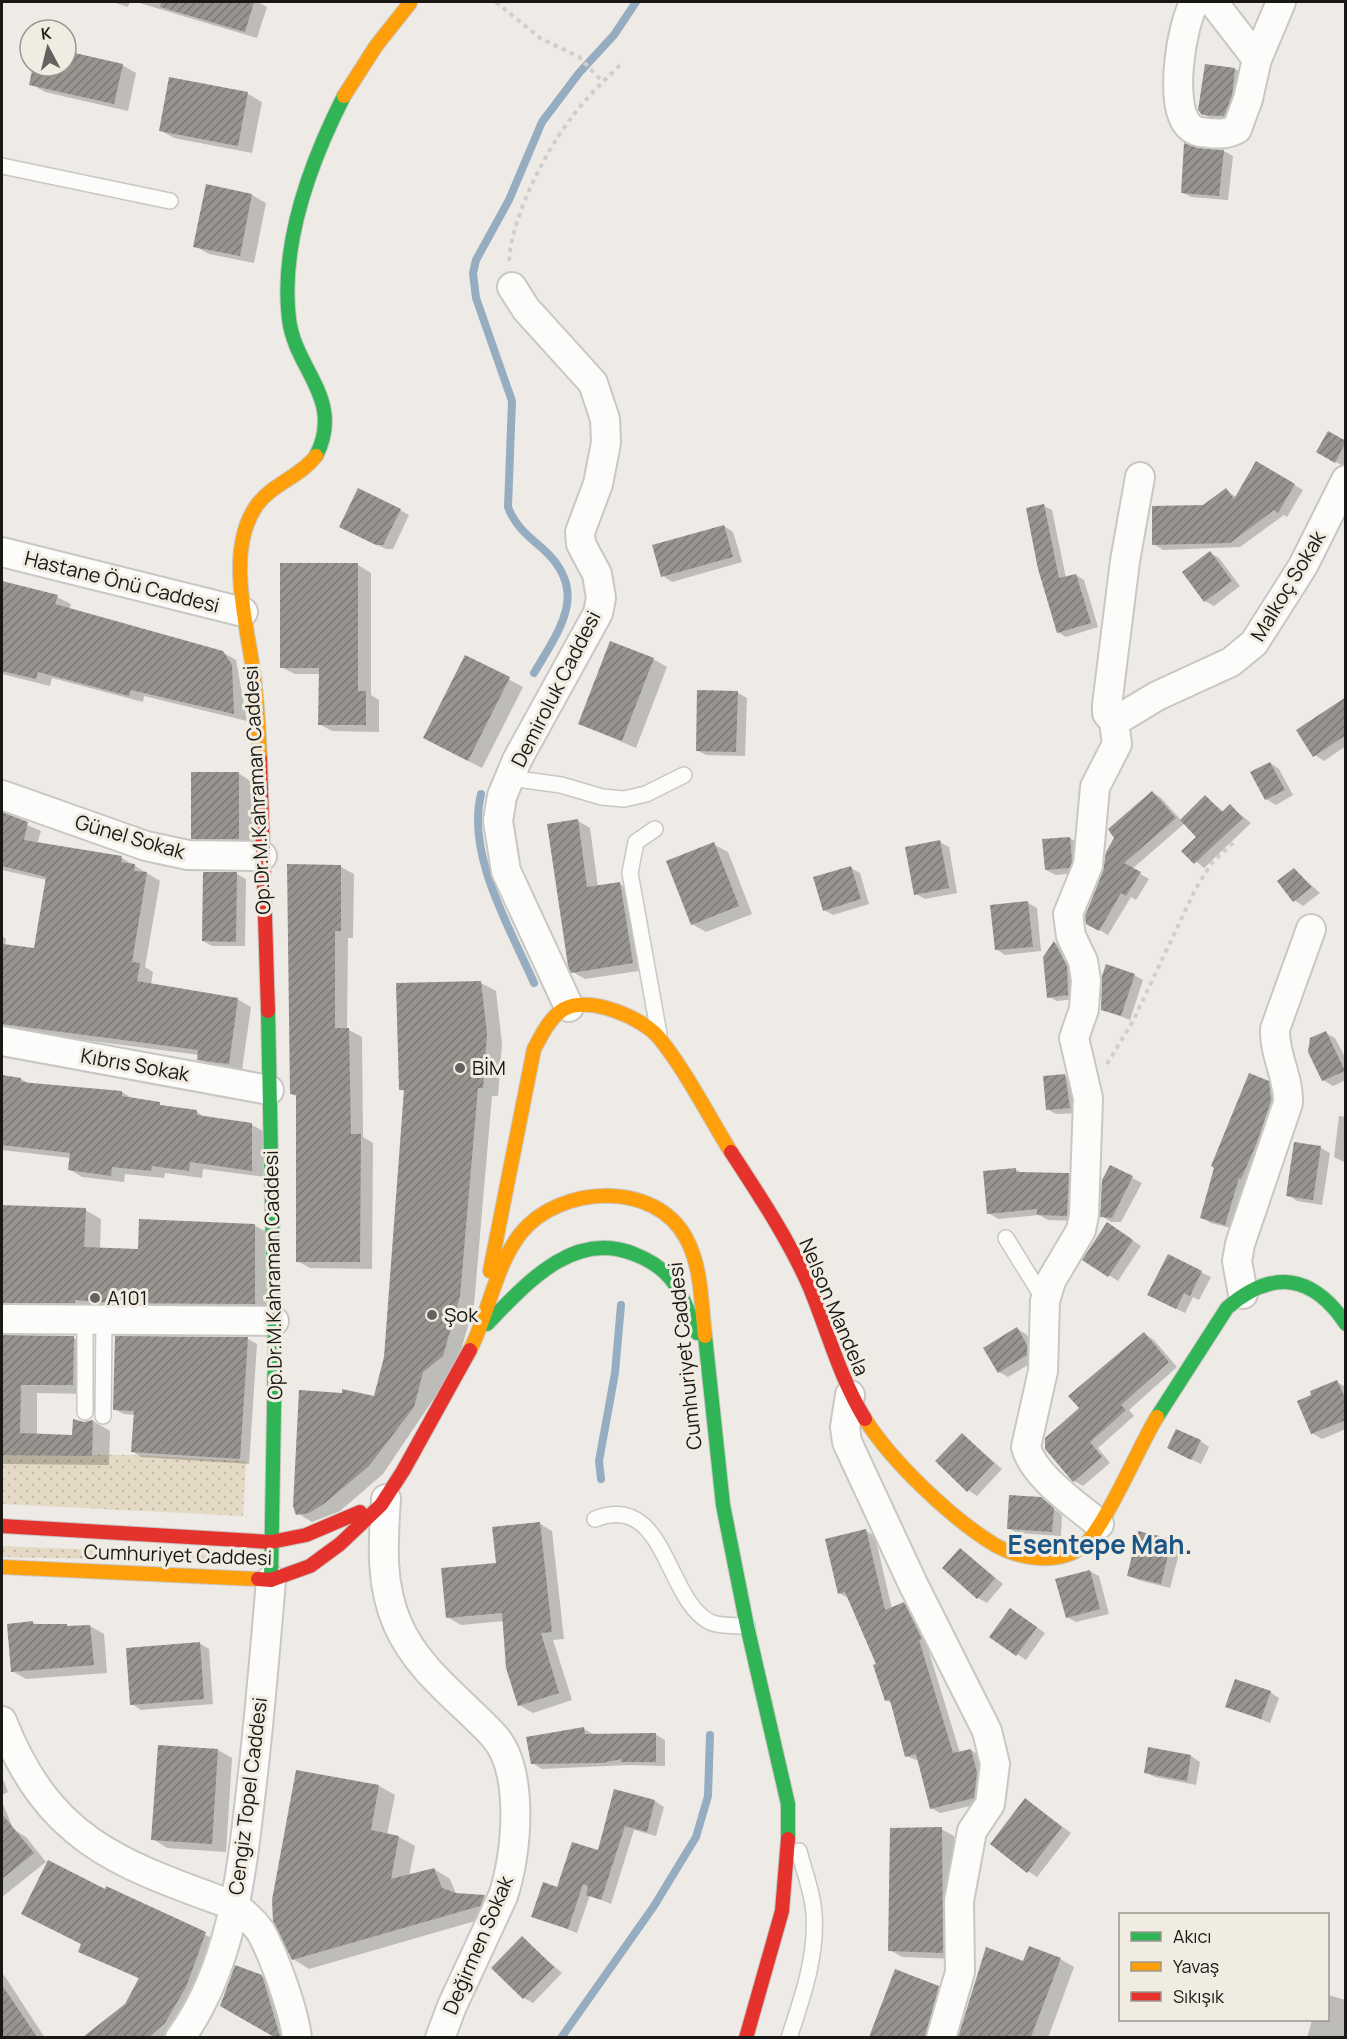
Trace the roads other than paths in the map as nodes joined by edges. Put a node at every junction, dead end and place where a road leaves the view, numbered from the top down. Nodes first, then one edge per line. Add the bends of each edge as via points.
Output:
1 (410, 2) edge
2 (1195, 2) edge
3 (1213, 2) edge
4 (1281, 2) edge
5 (1257, 59) junction
6 (2, 166) edge
7 (170, 201) dead end
8 (512, 287) road end
9 (1140, 477) dead end
10 (1346, 480) edge
11 (2, 552) edge
12 (243, 612) junction
13 (1114, 722) junction
14 (684, 775) dead end
15 (510, 778) junction
16 (2, 795) edge
17 (654, 829) dead end
18 (262, 856) junction
19 (1311, 929) dead end
20 (569, 1007) junction
21 (659, 1037) junction
22 (2, 1041) edge
23 (269, 1090) junction
24 (1006, 1238) dead end
25 (1243, 1294) junction
26 (1045, 1301) junction
27 (2, 1319) edge
28 (94, 1319) junction
29 (274, 1321) junction
30 (1346, 1323) edge
31 (479, 1332) junction
32 (704, 1348) junction
33 (850, 1395) junction
34 (85, 1412) dead end
35 (103, 1416) dead end
36 (386, 1499) junction
37 (595, 1520) dead end
38 (1099, 1524) junction
39 (2, 1526) edge
40 (271, 1542) junction
41 (2, 1567) edge
42 (271, 1580) junction
43 (747, 1626) junction
44 (2, 1720) edge
45 (788, 1804) junction
46 (235, 1906) junction
47 (180, 2037) edge
48 (297, 2037) edge
49 (440, 2037) edge
50 (746, 2037) edge
51 (789, 2037) edge
52 (941, 2037) edge

1 - 12 street, Op.Dr.M.Kahraman Caddesi via 345,95 312,174 299,219 286,305 291,329 325,404 324,440 307,469 256,505 239,566
2 - 5 street via 1186,24 1179,74 1178,103 1188,124 1196,131 1220,134 1237,129
3 - 5 street
4 - 5 street
6 - 7 lane
8 - 15 street, Demiroluk Caddesi via 538,323 593,383 605,418 606,443 598,484 580,532 581,544 597,574 601,598 598,613
9 - 13 street via 1108,698 1107,713
10 - 13 street, Malkoç Sokak via 1303,566 1254,643 1231,662 1157,696
11 - 12 street, Hastane Önü Caddesi
12 - 18 street, Op.Dr.M.Kahraman Caddesi via 255,679
13 - 26 street via 1117,744 1093,795 1088,865 1068,914 1086,980 1084,1009 1074,1038 1088,1098 1081,1230 1051,1281
14 - 15 lane via 646,794 624,799
15 - 20 street, Demiroluk Caddesi via 498,821 506,871
16 - 18 street, Günel Sokak via 146,846 188,855
17 - 21 lane via 636,842 630,873
18 - 23 street, Op.Dr.M.Kahraman Caddesi
19 - 25 street via 1275,1029 1288,1103 1240,1244 1237,1261
20 - 21 street, Nelson Mandela via 606,1008 636,1020
20 - 31 street via 549,1023 534,1049
21 - 33 street, Nelson Mandela via 774,1219 809,1286
22 - 23 street, Kıbrıs Sokak
23 - 29 street, Op.Dr.M.Kahraman Caddesi
24 - 26 lane
25 - 30 street via 1269,1282 1296,1283 1331,1302
25 - 38 street, Nelson Mandela via 1227,1308 1168,1398
26 - 38 street via 1043,1371 1027,1436 1029,1456 1041,1473
27 - 28 street
28 - 29 street
28 - 34 lane
28 - 35 lane
29 - 40 street, Op.Dr.M.Kahraman Caddesi
31 - 32 street via 551,1264 592,1247 618,1248 661,1268 675,1284
31 - 32 street, Cumhuriyet Caddesi via 511,1249 522,1232 557,1206 611,1196 632,1199 666,1214 690,1244 701,1288
31 - 36 street, Cumhuriyet Caddesi
32 - 43 street, Cumhuriyet Caddesi via 723,1505
33 - 38 street, Nelson Mandela via 875,1435 920,1482 997,1546 1034,1558 1063,1557 1083,1546
33 - 52 street via 847,1442 987,1731 995,1764 990,1804 972,1831 959,1901 960,1972
36 - 40 street via 317,1533 297,1540
36 - 42 street, Cumhuriyet Caddesi via 328,1557 292,1575
36 - 49 street, Değirmen Sokak via 384,1572 399,1628 446,1690 495,1738 506,1758 515,1809 510,1877
37 - 43 lane via 612,1513 626,1514 641,1523 696,1611 720,1625
39 - 40 street
40 - 42 street, Op.Dr.M.Kahraman Caddesi
41 - 42 street, Cumhuriyet Caddesi
42 - 46 street, Cengiz Topel Caddesi via 255,1760
43 - 45 street, Cumhuriyet Caddesi
44 - 46 street via 16,1757 37,1789 60,1818 84,1838 120,1861
45 - 50 street, Cumhuriyet Caddesi via 788,1861 782,1911
45 - 51 lane via 814,1912 815,1938 808,1978
46 - 47 street, Cengiz Topel Caddesi via 213,1976
46 - 48 street via 260,1932 282,1985

